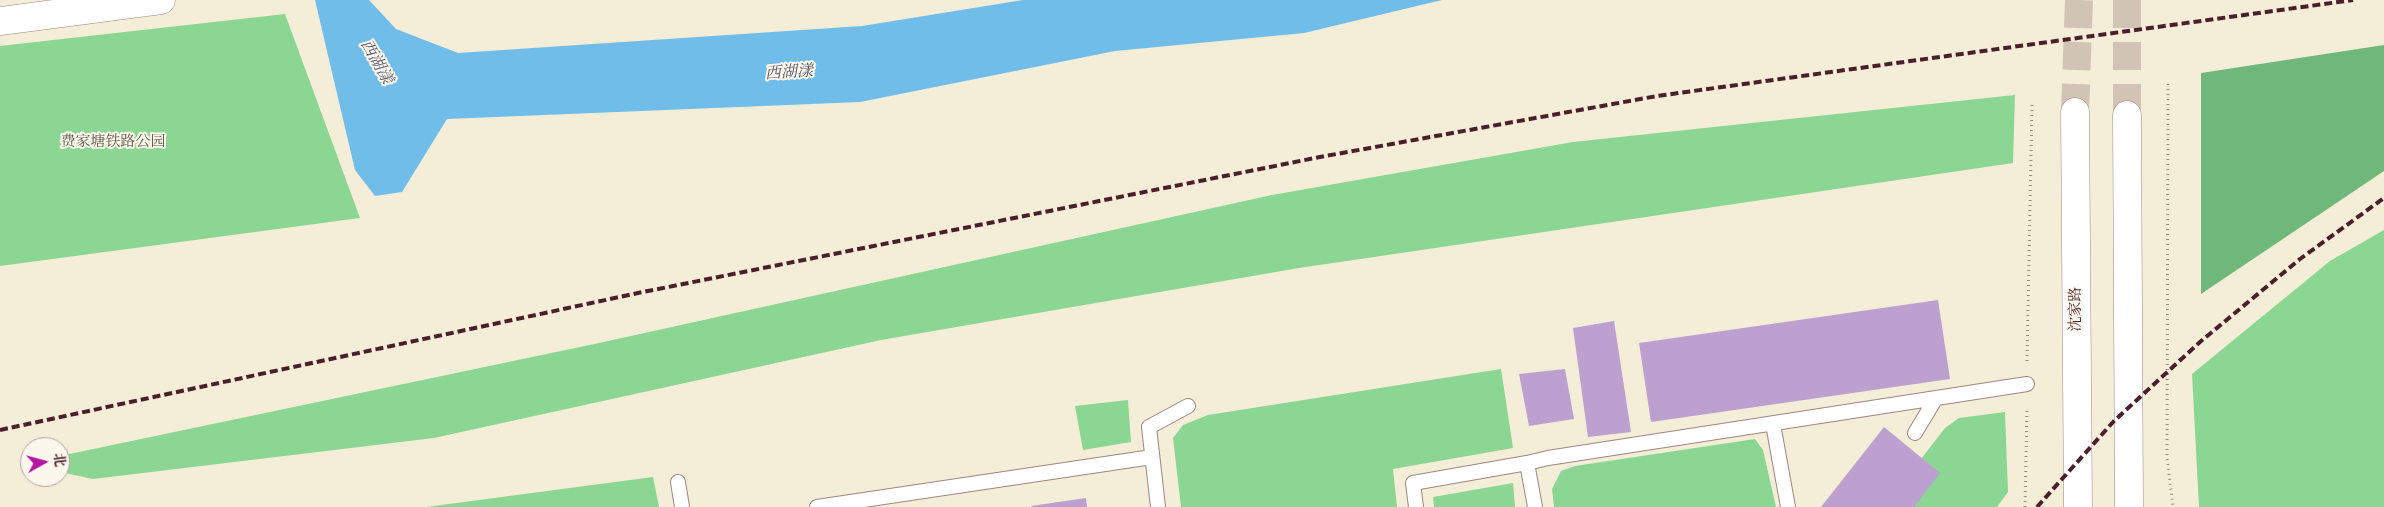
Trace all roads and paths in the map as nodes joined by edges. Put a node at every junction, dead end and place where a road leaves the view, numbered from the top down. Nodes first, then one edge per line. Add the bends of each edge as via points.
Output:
1 (161, 0) edge
2 (0, 21) edge
3 (2168, 84) dead end
4 (2032, 104) dead end
5 (2075, 112) tunnel mouth
6 (2127, 116) tunnel mouth
7 (2027, 384) junction
8 (1936, 398) junction
9 (1188, 406) dead end
10 (1773, 424) junction
11 (1915, 433) dead end
12 (1152, 457) junction
13 (1528, 463) junction
14 (678, 482) dead end
15 (682, 507) edge
16 (817, 507) edge
17 (1158, 507) edge
18 (1416, 507) edge
19 (1535, 507) edge
20 (1788, 507) edge
21 (2025, 507) edge
22 (2078, 507) edge
23 (2129, 507) edge
24 (2174, 507) edge

1 - 2 main road
3 - 24 path via 2167,457
4 - 7 path
5 - 22 main road, 沈家路
6 - 23 main road
7 - 8 lane
7 - 21 path
8 - 10 lane
8 - 11 lane
9 - 12 lane via 1149,427
10 - 13 lane
10 - 20 lane
12 - 16 lane
12 - 17 lane
13 - 18 lane via 1413,483
13 - 19 lane
14 - 15 lane

